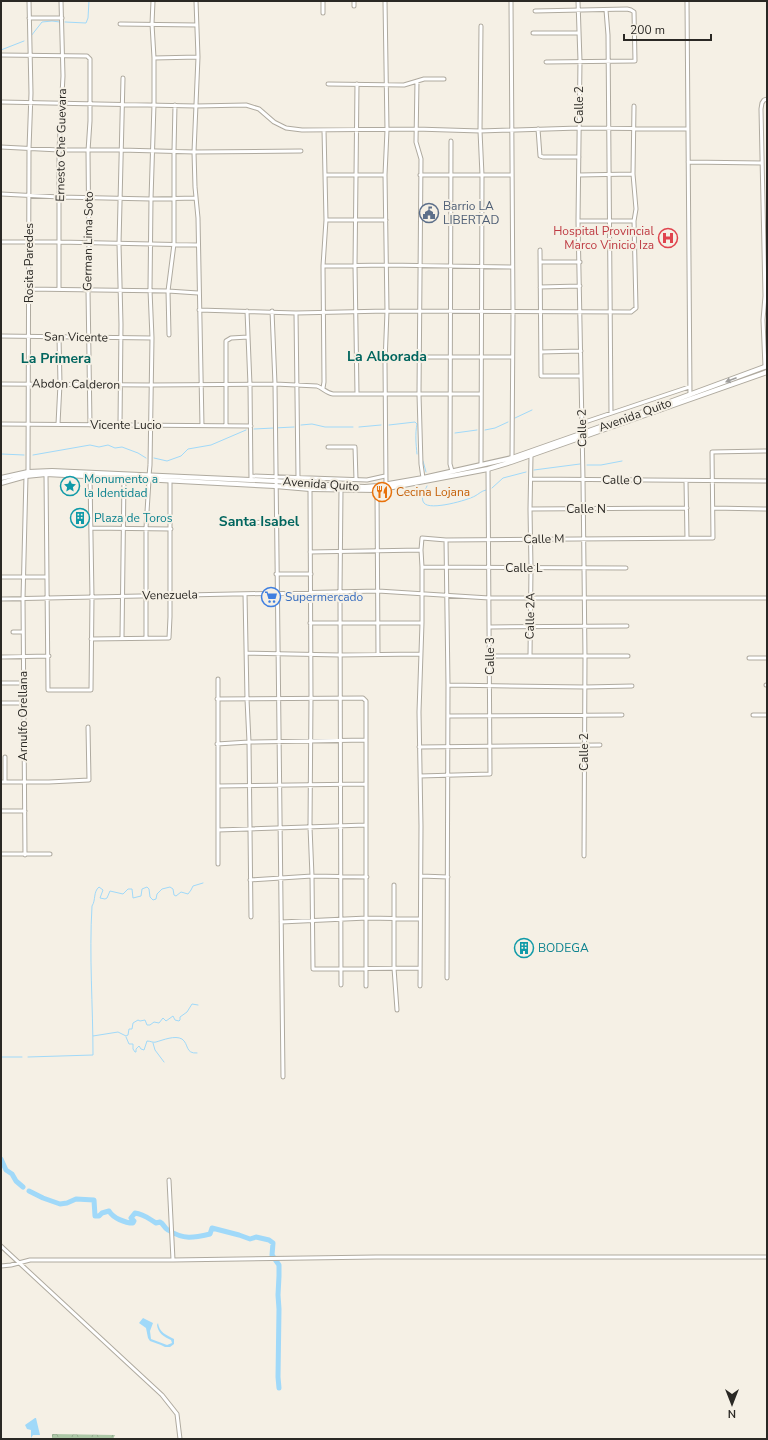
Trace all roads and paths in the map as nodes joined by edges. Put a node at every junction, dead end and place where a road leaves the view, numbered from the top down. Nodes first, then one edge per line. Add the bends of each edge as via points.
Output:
1 (30, 1) edge
2 (61, 1) edge
3 (153, 1) edge
4 (196, 1) edge
5 (323, 1) edge
6 (354, 1) edge
7 (385, 1) edge
8 (511, 1) edge
9 (578, 1) edge
10 (687, 1) edge
11 (354, 6) dead end
12 (578, 10) junction
13 (606, 10) junction
14 (535, 11) dead end
15 (323, 13) dead end
16 (29, 18) junction
17 (62, 18) junction
18 (120, 24) dead end
19 (152, 24) junction
20 (197, 25) junction
21 (481, 26) dead end
22 (533, 33) dead end
23 (578, 33) junction
24 (1, 55) edge
25 (30, 55) junction
26 (63, 56) junction
27 (198, 56) junction
28 (154, 58) junction
29 (580, 61) junction
30 (608, 61) junction
31 (546, 62) dead end
32 (123, 78) dead end
33 (444, 79) dead end
34 (417, 81) junction
35 (328, 84) dead end
36 (357, 84) junction
37 (386, 85) junction
38 (767, 99) edge
39 (1, 102) edge
40 (30, 102) junction
41 (61, 103) junction
42 (123, 103) junction
43 (89, 104) junction
44 (154, 104) junction
45 (175, 105) junction
46 (196, 106) junction
47 (634, 106) dead end
48 (579, 128) junction
49 (609, 128) junction
50 (688, 128) junction
51 (416, 129) junction
52 (538, 129) junction
53 (635, 129) junction
54 (324, 130) junction
55 (355, 130) junction
56 (387, 130) junction
57 (512, 130) junction
58 (480, 131) junction
59 (451, 141) dead end
60 (1, 147) edge
61 (29, 149) junction
62 (59, 150) junction
63 (121, 150) junction
64 (88, 151) junction
65 (152, 151) junction
66 (174, 151) junction
67 (301, 151) dead end
68 (194, 152) junction
69 (762, 154) junction
70 (767, 154) edge
71 (579, 157) junction
72 (688, 162) junction
73 (762, 163) junction
74 (633, 174) junction
75 (325, 175) junction
76 (355, 175) junction
77 (385, 175) junction
78 (420, 175) junction
79 (451, 175) junction
80 (482, 175) junction
81 (609, 175) junction
82 (512, 176) junction
83 (579, 176) junction
84 (763, 183) junction
85 (767, 183) edge
86 (1, 194) edge
87 (29, 196) junction
88 (60, 197) junction
89 (89, 197) junction
90 (120, 198) junction
91 (174, 198) junction
92 (196, 198) junction
93 (151, 199) junction
94 (765, 214) edge
95 (326, 220) junction
96 (356, 220) junction
97 (386, 220) junction
98 (609, 220) junction
99 (578, 221) junction
100 (634, 221) junction
101 (1, 242) edge
102 (28, 242) junction
103 (59, 242) junction
104 (89, 244) junction
105 (119, 244) junction
106 (151, 244) junction
107 (174, 244) junction
108 (198, 245) junction
109 (540, 250) dead end
110 (540, 262) junction
111 (580, 262) junction
112 (386, 265) junction
113 (324, 266) junction
114 (355, 266) junction
115 (420, 266) junction
116 (452, 266) junction
117 (482, 266) junction
118 (512, 267) junction
119 (580, 286) junction
120 (540, 287) junction
121 (28, 289) junction
122 (59, 290) junction
123 (88, 290) junction
124 (119, 290) junction
125 (150, 290) junction
126 (168, 291) junction
127 (198, 293) junction
128 (200, 310) junction
129 (247, 311) junction
130 (272, 311) junction
131 (357, 311) junction
132 (387, 311) junction
133 (420, 311) junction
134 (482, 311) junction
135 (296, 312) junction
136 (325, 312) junction
137 (451, 312) junction
138 (513, 312) junction
139 (541, 312) junction
140 (580, 312) junction
141 (610, 312) junction
142 (168, 335) dead end
143 (1, 336) edge
144 (29, 336) junction
145 (59, 337) junction
146 (88, 337) junction
147 (152, 338) junction
148 (248, 338) junction
149 (121, 339) junction
150 (580, 351) junction
151 (540, 352) junction
152 (420, 357) junction
153 (451, 357) junction
154 (482, 357) junction
155 (512, 357) junction
156 (766, 367) edge
157 (767, 372) edge
158 (581, 376) junction
159 (28, 383) junction
160 (1, 384) edge
161 (60, 384) junction
162 (90, 384) junction
163 (275, 384) junction
164 (120, 385) junction
165 (151, 385) junction
166 (201, 385) junction
167 (225, 385) junction
168 (250, 385) junction
169 (298, 385) junction
170 (689, 387) junction
171 (323, 388) junction
172 (357, 394) junction
173 (385, 394) junction
174 (419, 394) junction
175 (451, 394) junction
176 (481, 394) junction
177 (690, 395) junction
178 (611, 413) junction
179 (582, 423) junction
180 (1, 424) edge
181 (28, 424) junction
182 (58, 424) junction
183 (90, 425) junction
184 (120, 425) junction
185 (150, 425) junction
186 (226, 425) junction
187 (202, 426) junction
188 (251, 426) junction
189 (583, 436) junction
190 (328, 447) dead end
191 (767, 451) edge
192 (531, 456) junction
193 (512, 458) junction
194 (481, 465) junction
195 (488, 469) junction
196 (452, 471) junction
197 (27, 474) junction
198 (46, 474) junction
199 (275, 476) junction
200 (385, 476) junction
201 (90, 477) junction
202 (298, 477) junction
203 (1, 478) edge
204 (124, 478) junction
205 (149, 478) junction
206 (251, 478) junction
207 (423, 478) junction
208 (531, 479) junction
209 (583, 479) junction
210 (356, 480) junction
211 (767, 480) edge
212 (170, 481) junction
213 (686, 481) junction
214 (712, 481) junction
215 (1, 483) edge
216 (275, 484) junction
217 (386, 485) junction
218 (310, 489) junction
219 (341, 490) junction
220 (378, 490) junction
221 (584, 508) junction
222 (687, 508) junction
223 (713, 508) junction
224 (530, 509) junction
225 (767, 509) edge
226 (240, 522) dead end
227 (276, 522) junction
228 (92, 528) junction
229 (123, 528) junction
230 (146, 528) junction
231 (171, 529) junction
232 (583, 538) junction
233 (687, 538) junction
234 (488, 539) junction
235 (530, 539) junction
236 (446, 540) junction
237 (421, 550) junction
238 (378, 551) junction
239 (310, 552) junction
240 (341, 552) junction
241 (422, 568) junction
242 (447, 568) junction
243 (488, 568) junction
244 (531, 568) junction
245 (584, 568) junction
246 (626, 568) dead end
247 (276, 574) junction
248 (311, 574) junction
249 (1, 577) edge
250 (24, 577) junction
251 (48, 577) junction
252 (378, 591) junction
253 (340, 592) junction
254 (277, 593) junction
255 (311, 593) junction
256 (422, 593) junction
257 (245, 594) junction
258 (123, 596) junction
259 (147, 596) junction
260 (170, 596) junction
261 (447, 596) junction
262 (92, 597) junction
263 (584, 597) junction
264 (48, 598) junction
265 (489, 598) junction
266 (531, 598) junction
267 (767, 598) edge
268 (1, 599) edge
269 (23, 599) junction
270 (340, 623) junction
271 (422, 623) junction
272 (310, 624) junction
273 (378, 624) junction
274 (584, 626) junction
275 (627, 626) dead end
276 (490, 627) junction
277 (530, 627) junction
278 (13, 632) dead end
279 (23, 632) junction
280 (91, 638) junction
281 (122, 638) junction
282 (146, 638) junction
283 (246, 653) junction
284 (421, 654) junction
285 (278, 655) junction
286 (310, 655) junction
287 (340, 655) junction
288 (378, 655) junction
289 (23, 656) junction
290 (49, 656) junction
291 (490, 656) junction
292 (530, 656) junction
293 (628, 656) dead end
294 (1, 657) edge
295 (585, 657) junction
296 (749, 658) dead end
297 (767, 658) edge
298 (218, 679) dead end
299 (1, 683) edge
300 (23, 683) junction
301 (448, 685) junction
302 (490, 686) junction
303 (632, 686) dead end
304 (585, 687) junction
305 (278, 698) junction
306 (311, 698) junction
307 (340, 698) junction
308 (217, 699) junction
309 (247, 699) junction
310 (1, 703) edge
311 (23, 703) junction
312 (622, 715) dead end
313 (753, 715) dead end
314 (767, 715) edge
315 (448, 716) junction
316 (489, 716) junction
317 (585, 716) junction
318 (88, 727) dead end
319 (340, 740) junction
320 (366, 740) junction
321 (279, 741) junction
322 (311, 741) junction
323 (249, 742) junction
324 (217, 744) junction
325 (600, 745) dead end
326 (447, 746) junction
327 (585, 746) junction
328 (419, 747) junction
329 (490, 747) junction
330 (5, 757) dead end
331 (447, 775) junction
332 (420, 776) junction
333 (1, 782) edge
334 (5, 782) junction
335 (23, 782) junction
336 (340, 783) junction
337 (280, 784) junction
338 (311, 784) junction
339 (366, 784) junction
340 (249, 785) junction
341 (218, 786) junction
342 (1, 811) edge
343 (25, 811) junction
344 (366, 825) junction
345 (340, 826) junction
346 (310, 827) junction
347 (281, 828) junction
348 (249, 829) junction
349 (218, 830) junction
350 (1, 854) edge
351 (50, 854) dead end
352 (25, 855) junction
353 (584, 856) dead end
354 (218, 864) dead end
355 (312, 876) junction
356 (340, 876) junction
357 (420, 876) junction
358 (367, 877) junction
359 (448, 877) junction
360 (281, 878) junction
361 (250, 880) junction
362 (394, 884) dead end
363 (251, 917) dead end
364 (367, 918) junction
365 (341, 919) junction
366 (394, 919) junction
367 (420, 919) junction
368 (313, 921) junction
369 (281, 922) junction
370 (394, 968) junction
371 (419, 968) junction
372 (367, 969) junction
373 (341, 970) junction
374 (447, 978) dead end
375 (341, 984) dead end
376 (366, 986) dead end
377 (420, 986) dead end
378 (397, 1010) dead end
379 (283, 1077) dead end
380 (169, 1180) dead end
381 (1, 1246) edge
382 (767, 1257) edge
383 (173, 1260) junction
384 (18, 1262) junction
385 (1, 1266) edge
386 (180, 1439) edge

1 - 16 street, Rosita Paredes
2 - 17 street, Ernesto Che Guevara
3 - 19 street
4 - 20 street
5 - 15 street
6 - 11 street
7 - 37 street
8 - 57 street
9 - 12 street, Calle 2
10 - 50 street
12 - 13 street
12 - 14 street
12 - 23 street, Calle 2
13 - 30 street
13 - 30 street via 627,9 634,12 635,61
16 - 17 street
16 - 25 street, Rosita Paredes
17 - 26 street, Ernesto Che Guevara
18 - 19 street
19 - 20 street
19 - 28 street
20 - 27 street
21 - 58 street
22 - 23 street
23 - 29 street, Calle 2
24 - 25 street
25 - 26 street
25 - 40 street, Rosita Paredes
26 - 41 street, Ernesto Che Guevara
26 - 43 street, German Lima Soto via 90,57
27 - 28 street
27 - 46 street
28 - 44 street
29 - 30 street
29 - 31 street
29 - 48 street, Calle 2
30 - 49 street
32 - 42 street
33 - 34 street
34 - 37 street
34 - 51 street
35 - 36 street
36 - 37 street
36 - 55 street
37 - 56 street
38 - 69 street via 762,103
39 - 40 street
40 - 41 street
40 - 61 street, Rosita Paredes
41 - 43 street
41 - 62 street, Ernesto Che Guevara
42 - 43 street
42 - 44 street
42 - 63 street
43 - 64 street, German Lima Soto
44 - 45 street
44 - 65 street
45 - 46 street
45 - 66 street
46 - 54 street via 246,105 259,109 286,128
46 - 68 street
47 - 53 street
48 - 49 street
48 - 52 street
48 - 71 street, Calle 2
49 - 53 street
49 - 81 street
50 - 53 street
50 - 72 street
51 - 56 street
51 - 58 street
51 - 78 street via 416,142 421,160
52 - 57 street
52 - 71 street via 540,156
53 - 74 street
54 - 55 street
54 - 75 street
55 - 56 street
55 - 76 street
56 - 77 street
57 - 58 street
57 - 82 street
58 - 80 street
59 - 79 street
60 - 61 street
61 - 62 street
61 - 87 street, Rosita Paredes
62 - 64 street
62 - 88 street, Ernesto Che Guevara
63 - 64 street
63 - 65 street
63 - 90 street
64 - 89 street, German Lima Soto
65 - 66 street
65 - 93 street
66 - 68 street
66 - 91 street
67 - 68 street
68 - 92 street
69 - 70 street
69 - 73 street
71 - 83 street, Calle 2
72 - 73 street
72 - 170 street
73 - 84 street
74 - 81 street
74 - 100 street via 636,209
75 - 76 street
75 - 95 street
76 - 77 street
76 - 96 street
77 - 97 street
78 - 79 street
78 - 115 street
79 - 80 street
79 - 116 street
80 - 82 street
80 - 117 street
81 - 83 street
81 - 98 street
82 - 118 street
83 - 99 street, Calle 2
84 - 85 street
84 - 94 street
86 - 87 street
87 - 88 street
87 - 102 street, Rosita Paredes
88 - 89 street
88 - 103 street, Ernesto Che Guevara
89 - 90 street
89 - 104 street, German Lima Soto
90 - 93 street
90 - 105 street
91 - 92 street
91 - 93 street
91 - 107 street
92 - 108 street
93 - 106 street
94 - 156 street
95 - 96 street
95 - 113 street
96 - 97 street
96 - 114 street
97 - 112 street
98 - 99 street
98 - 100 street
98 - 141 street
99 - 111 street, Calle 2
100 - 141 street via 636,308 631,312
101 - 102 street
102 - 103 street
102 - 121 street, Rosita Paredes
103 - 104 street
103 - 122 street, Ernesto Che Guevara
104 - 105 street
104 - 123 street, German Lima Soto
105 - 106 street
105 - 124 street
106 - 107 street
106 - 125 street
107 - 108 street
107 - 126 street
108 - 127 street
109 - 110 street
110 - 111 street
110 - 120 street
111 - 119 street, Calle 2
112 - 114 street
112 - 115 street
112 - 132 street
113 - 114 street
113 - 136 street
114 - 131 street
115 - 116 street
115 - 133 street
116 - 117 street
116 - 137 street
117 - 118 street
117 - 134 street
118 - 138 street
119 - 120 street
119 - 140 street, Calle 2
120 - 139 street
121 - 122 street
121 - 144 street, Rosita Paredes
122 - 123 street
123 - 124 street
123 - 146 street, German Lima Soto
124 - 125 street
124 - 149 street
125 - 126 street
125 - 147 street
126 - 127 street
126 - 142 street
127 - 128 street
128 - 129 street
128 - 166 street
129 - 130 street
129 - 148 street
130 - 135 street
130 - 163 street
131 - 132 street
131 - 136 street
131 - 172 street
132 - 133 street
132 - 173 street
133 - 137 street
133 - 152 street
134 - 137 street
134 - 138 street
134 - 154 street
135 - 136 street
135 - 169 street
136 - 171 street
137 - 153 street
138 - 139 street
138 - 155 street
139 - 140 street
139 - 151 street
140 - 141 street
140 - 150 street, Calle 2
141 - 178 street
143 - 144 street, San Vicente
144 - 145 street, San Vicente
144 - 159 street, Rosita Paredes
145 - 146 street, San Vicente
145 - 161 street
146 - 149 street, San Vicente
146 - 162 street, German Lima Soto
147 - 149 street, San Vicente
147 - 165 street
148 - 167 street via 231,338 226,341
148 - 168 street
149 - 164 street
150 - 151 street
150 - 158 street, Calle 2
151 - 158 street via 541,376
152 - 153 street
152 - 174 street
153 - 154 street
153 - 175 street
154 - 155 street
154 - 176 street
155 - 193 street
156 -> 177 highway, Avenida Quito
157 - 189 highway, Avenida Quito
158 - 179 street, Calle 2
159 - 160 street, Abdon Calderon
159 - 161 street, Abdon Calderon
159 - 181 street, Rosita Paredes
161 - 162 street, Abdon Calderon
161 - 182 street
162 - 164 street, Abdon Calderon
162 - 183 street, German Lima Soto
163 - 168 street, Abdon Calderon
163 - 169 street, Abdon Calderon
163 - 199 street
164 - 165 street, Abdon Calderon
164 - 184 street
165 - 166 street, Abdon Calderon
165 - 185 street
166 - 167 street, Abdon Calderon
166 - 187 street
167 - 168 street, Abdon Calderon
167 - 186 street
168 - 188 street
169 - 171 street, Abdon Calderon
169 - 202 street
170 - 177 street
170 - 178 street
171 - 172 street, Abdon Calderon via 333,394
172 - 173 street, Abdon Calderon
173 - 174 street, Abdon Calderon
173 - 200 street
174 - 175 street, Abdon Calderon
174 - 207 street
175 - 176 street, Abdon Calderon
175 - 196 street
176 - 194 street
177 - 189 highway, Avenida Quito
178 - 179 street
179 - 189 street, Calle 2
180 - 181 street, Vicente Lucio
181 - 182 street, Vicente Lucio
181 - 197 street, Rosita Paredes
182 - 183 street, Vicente Lucio
183 - 184 street, Vicente Lucio
184 - 185 street, Vicente Lucio
185 - 187 street, Vicente Lucio
185 - 205 street
186 - 187 street, Vicente Lucio
186 - 188 street, Vicente Lucio
188 - 206 street
189 - 192 highway, Avenida Quito
189 - 193 highway, Avenida Quito
189 - 209 street, Calle 2
190 - 210 street via 356,446
191 - 214 street via 712,452
192 - 195 highway, Avenida Quito
192 - 208 street, Calle 2A
193 - 194 highway, Avenida Quito
194 - 196 highway, Avenida Quito
195 - 220 highway, Avenida Quito
195 - 234 street, Calle 3
196 - 207 highway, Avenida Quito
197 - 198 highway, Avenida Quito
197 - 203 highway, Avenida Quito
197 - 205 highway, Avenida Quito via 52,471
197 - 215 highway, Avenida Quito
197 - 250 street, Rosita Paredes
198 - 201 highway, Avenida Quito
198 - 251 street
199 - 202 street
199 - 206 street
199 - 216 street
200 - 210 street
200 - 217 street
201 - 204 highway, Avenida Quito
201 - 228 street
202 - 210 street
204 - 205 highway, Avenida Quito
204 - 229 street
205 - 206 highway, Avenida Quito
205 - 212 highway, Avenida Quito
205 - 230 street
206 - 216 highway, Avenida Quito
207 - 217 highway, Avenida Quito
208 - 209 street, Calle O
208 - 224 street, Calle 2A
209 - 213 street, Calle O
209 - 221 street, Calle 2
211 - 214 street, Calle O
212 - 216 highway, Avenida Quito
212 - 231 street
213 - 214 street, Calle O
213 - 222 street
214 - 223 street
216 - 217 highway, Avenida Quito via 365,487
216 - 218 highway, Avenida Quito
216 - 227 street
218 - 219 highway, Avenida Quito
218 - 239 street
219 - 220 highway, Avenida Quito
219 - 240 street
220 - 238 street
221 - 222 street, Calle N
221 - 224 street, Calle N
221 - 232 street, Calle 2
222 - 233 street
223 - 225 street
223 - 233 street, Calle M via 713,538
224 - 235 street, Calle 2A
226 - 227 street
227 - 247 street
228 - 229 street
228 - 262 street
229 - 230 street
229 - 258 street
230 - 231 street
230 - 259 street
231 - 260 street
232 - 233 street, Calle M
232 - 235 street, Calle M
232 - 245 street, Calle 2
234 - 235 street, Calle M
234 - 236 street, Calle M
234 - 243 street, Calle 3
235 - 244 street, Calle 2A
236 - 237 street, Calle M via 422,538
236 - 242 street
237 - 238 street
237 - 241 street
238 - 240 street
238 - 252 street
239 - 240 street
239 - 248 street
240 - 253 street
241 - 242 street, Calle L
241 - 256 street
242 - 243 street, Calle L
242 - 261 street
243 - 244 street, Calle L
243 - 265 street, Calle 3
244 - 245 street, Calle L
244 - 266 street, Calle 2A
245 - 246 street, Calle L
245 - 263 street, Calle 2
247 - 248 street
247 - 254 street
248 - 255 street
249 - 250 street
250 - 251 street
250 - 269 street, Arnulfo Orellana
251 - 264 street
252 - 253 street, Venezuela
252 - 256 street, Venezuela
252 - 273 street
253 - 255 street, Venezuela
253 - 270 street
254 - 255 street, Venezuela
254 - 257 street, Venezuela
254 - 285 street
255 - 272 street
256 - 261 street, Venezuela
256 - 271 street
257 - 260 street, Venezuela
257 - 283 street
258 - 259 street, Venezuela
258 - 262 street, Venezuela
258 - 281 street
259 - 260 street, Venezuela
259 - 282 street
260 - 282 street via 169,638
261 - 265 street
261 - 301 street
262 - 264 street, Venezuela
262 - 280 street
263 - 266 street
263 - 267 street
263 - 274 street, Calle 2
264 - 269 street, Venezuela
264 - 290 street
265 - 266 street
265 - 276 street, Calle 3
266 - 277 street, Calle 2A
268 - 269 street, Venezuela
269 - 279 street, Arnulfo Orellana
270 - 272 street
270 - 273 street
270 - 287 street
271 - 273 street
271 - 284 street
272 - 286 street
273 - 288 street
274 - 275 street
274 - 277 street
274 - 295 street, Calle 2
276 - 277 street
276 - 291 street, Calle 3
277 - 292 street, Calle 2A
278 - 279 street
279 - 289 street, Arnulfo Orellana
280 - 281 street
280 - 290 street via 91,690 48,690
281 - 282 street
283 - 285 street
283 - 309 street
284 - 288 street
284 - 328 street
285 - 286 street
285 - 305 street
286 - 287 street
286 - 306 street
287 - 288 street
287 - 307 street
289 - 290 street
289 - 294 street
289 - 300 street, Arnulfo Orellana
291 - 292 street
291 - 302 street, Calle 3
292 - 295 street
293 - 295 street
295 - 304 street, Calle 2
296 - 297 street
298 - 308 street
299 - 300 street
300 - 311 street, Arnulfo Orellana
301 - 302 street
301 - 315 street
302 - 304 street
302 - 316 street, Calle 3
303 - 304 street
304 - 317 street, Calle 2
305 - 306 street
305 - 309 street
305 - 321 street
306 - 307 street
306 - 322 street
307 - 319 street
307 - 320 street via 365,699
308 - 309 street
308 - 324 street
309 - 323 street
310 - 311 street
311 - 335 street, Arnulfo Orellana
312 - 317 street
313 - 314 street
315 - 316 street
315 - 326 street
316 - 317 street
316 - 329 street, Calle 3
317 - 327 street, Calle 2
318 - 335 street via 88,780
319 - 320 street
319 - 322 street
319 - 336 street
320 - 339 street
321 - 322 street
321 - 323 street
321 - 337 street
322 - 338 street
323 - 324 street
323 - 340 street
324 - 341 street
325 - 327 street
326 - 328 street
326 - 329 street
326 - 331 street
327 - 329 street
327 - 353 street, Calle 2
328 - 332 street
329 - 331 street, Calle 3 via 490,774
330 - 334 street
331 - 332 street, Calle 3
331 - 359 street
332 - 357 street
333 - 334 street
334 - 335 street
335 - 343 street, Arnulfo Orellana
336 - 338 street
336 - 339 street
336 - 345 street
337 - 338 street
337 - 340 street
337 - 347 street
338 - 346 street
339 - 344 street
340 - 341 street
340 - 348 street
341 - 349 street
342 - 343 street
343 - 352 street, Arnulfo Orellana
344 - 345 street
344 - 358 street
345 - 346 street
345 - 356 street
346 - 347 street
346 - 355 street
347 - 348 street
347 - 360 street
348 - 349 street
348 - 361 street
349 - 354 street
350 - 352 street
351 - 352 street
355 - 356 street
355 - 360 street
355 - 368 street
356 - 358 street
356 - 365 street
357 - 359 street
357 - 367 street
358 - 364 street
359 - 374 street
360 - 361 street
360 - 369 street
361 - 363 street
362 - 366 street
364 - 365 street
364 - 366 street
364 - 372 street
365 - 368 street
365 - 373 street
366 - 367 street
366 - 370 street
367 - 371 street
368 - 369 street
368 - 373 street via 313,969
369 - 379 street
370 - 371 street
370 - 372 street
370 - 378 street
371 - 377 street
372 - 373 street
372 - 376 street
373 - 375 street
380 - 383 street
381 - 384 street
382 - 383 street
383 - 384 street
384 - 385 street
384 - 386 street via 162,1395 177,1414

